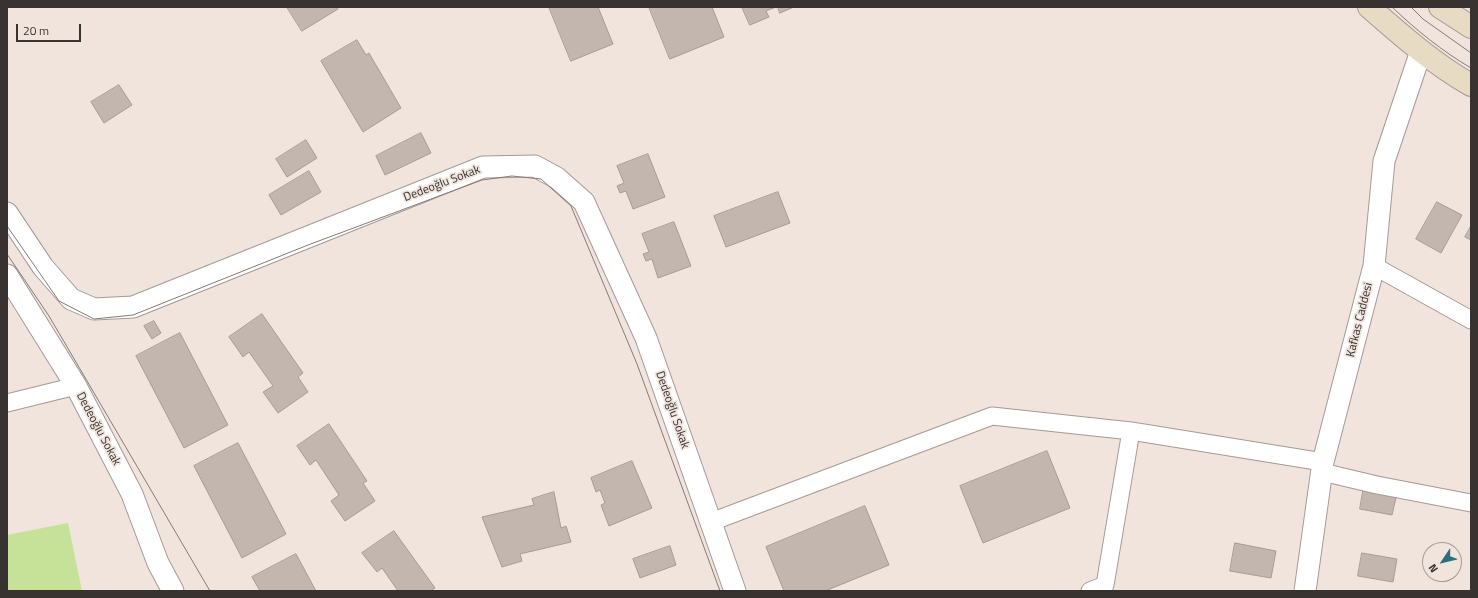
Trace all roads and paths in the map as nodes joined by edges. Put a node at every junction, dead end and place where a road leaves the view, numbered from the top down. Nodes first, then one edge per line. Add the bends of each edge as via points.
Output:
1 (1369, 7) edge
2 (1440, 7) edge
3 (1471, 27) edge
4 (1421, 51) junction
5 (1471, 85) edge
6 (7, 213) edge
7 (1374, 266) junction
8 (7, 275) edge
9 (1471, 320) edge
10 (76, 386) junction
11 (7, 403) edge
12 (1131, 431) junction
13 (1323, 467) junction
14 (1471, 503) edge
15 (711, 522) junction
16 (173, 591) edge
17 (735, 591) edge
18 (1090, 591) edge
19 (1305, 591) edge

1 - 4 main road
2 - 3 main road
4 - 5 main road
4 - 7 street, Kafkas Caddesi via 1384,161
6 - 15 street, Dedeoğlu Sokak via 43,267 71,299 94,309 133,308 483,167 535,166 557,178 584,202 646,338
7 - 9 street
7 - 13 street, Kafkas Caddesi
8 - 10 street, Dedeoğlu Sokak
10 - 11 street
10 - 16 street, Dedeoğlu Sokak via 132,494 158,563
12 - 13 street
12 - 15 street via 992,416
12 - 18 street via 1105,585
13 - 14 street via 1377,485
13 - 19 street, Kafkas Caddesi
15 - 17 street, Dedeoğlu Sokak

